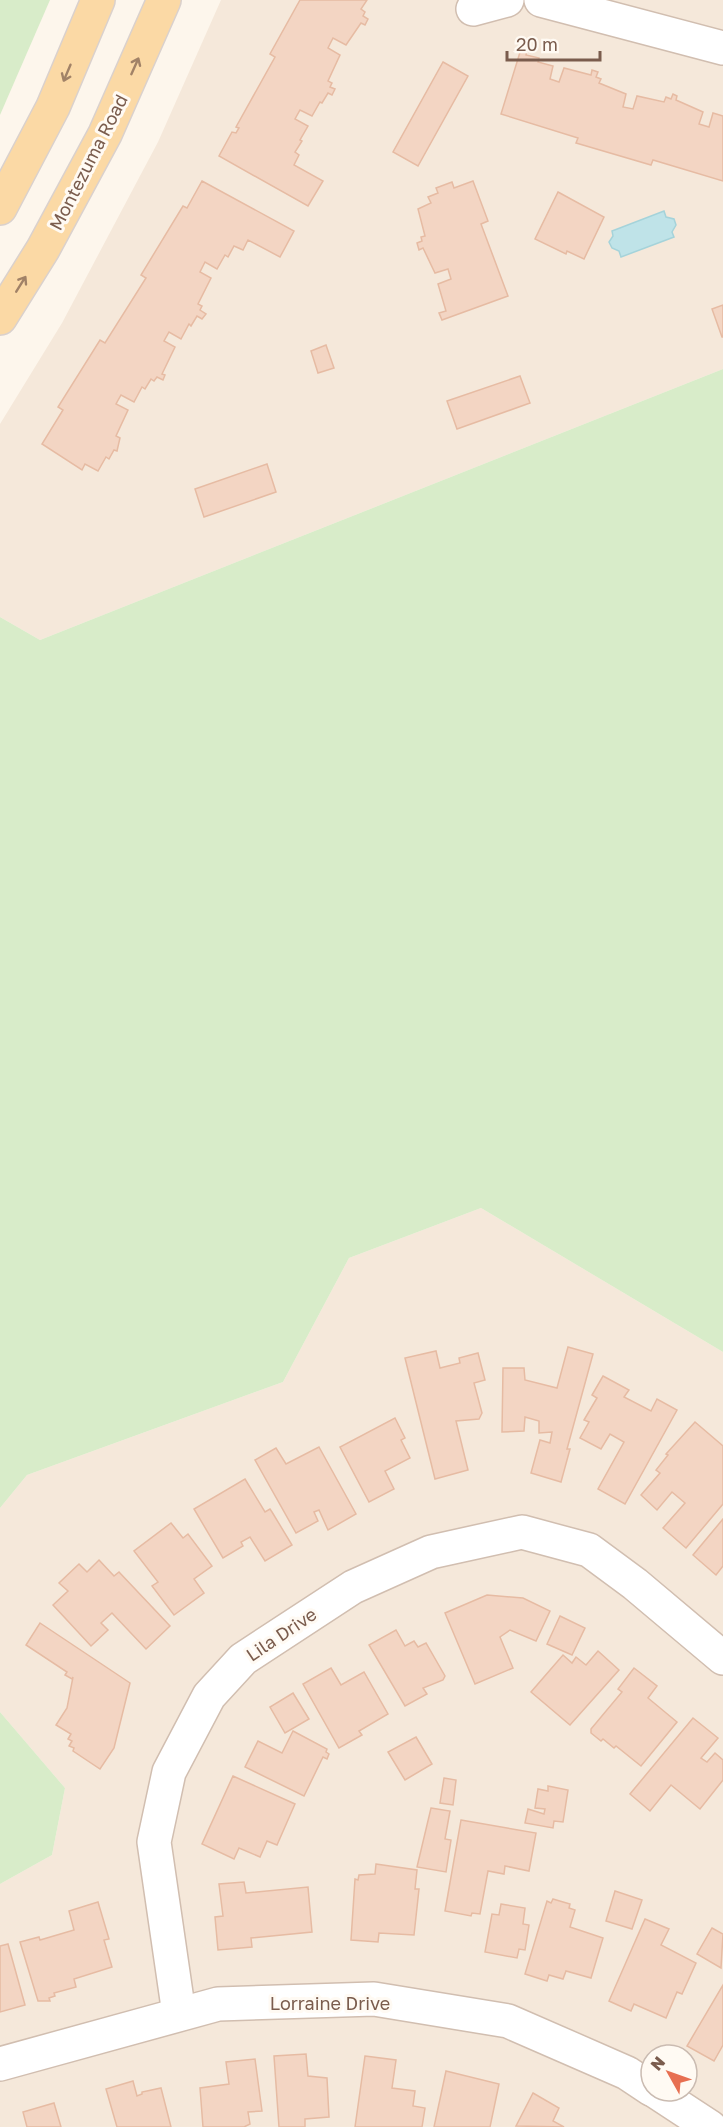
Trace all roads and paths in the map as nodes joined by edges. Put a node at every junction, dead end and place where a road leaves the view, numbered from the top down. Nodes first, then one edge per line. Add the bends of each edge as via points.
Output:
1 (98, 0) edge
2 (164, 0) edge
3 (507, 0) edge
4 (541, 0) edge
5 (472, 9) dead end
6 (723, 48) edge
7 (0, 208) edge
8 (0, 318) edge
9 (723, 1658) edge
10 (179, 2014) junction
11 (0, 2064) edge
12 (639, 2081) edge
13 (673, 2103) edge
14 (710, 2127) edge

1 -> 7 main road via 53,107
8 -> 2 main road, Montezuma Road via 43,249 105,134
3 - 5 street
4 - 6 street
9 - 10 street, Lila Drive via 589,1550 522,1532 431,1552 353,1587 243,1659 209,1696 169,1772 154,1842
10 - 11 street, Lorraine Drive
10 - 12 street, Lorraine Drive via 218,2004 374,2000 508,2021
13 - 14 street, Lorraine Drive

